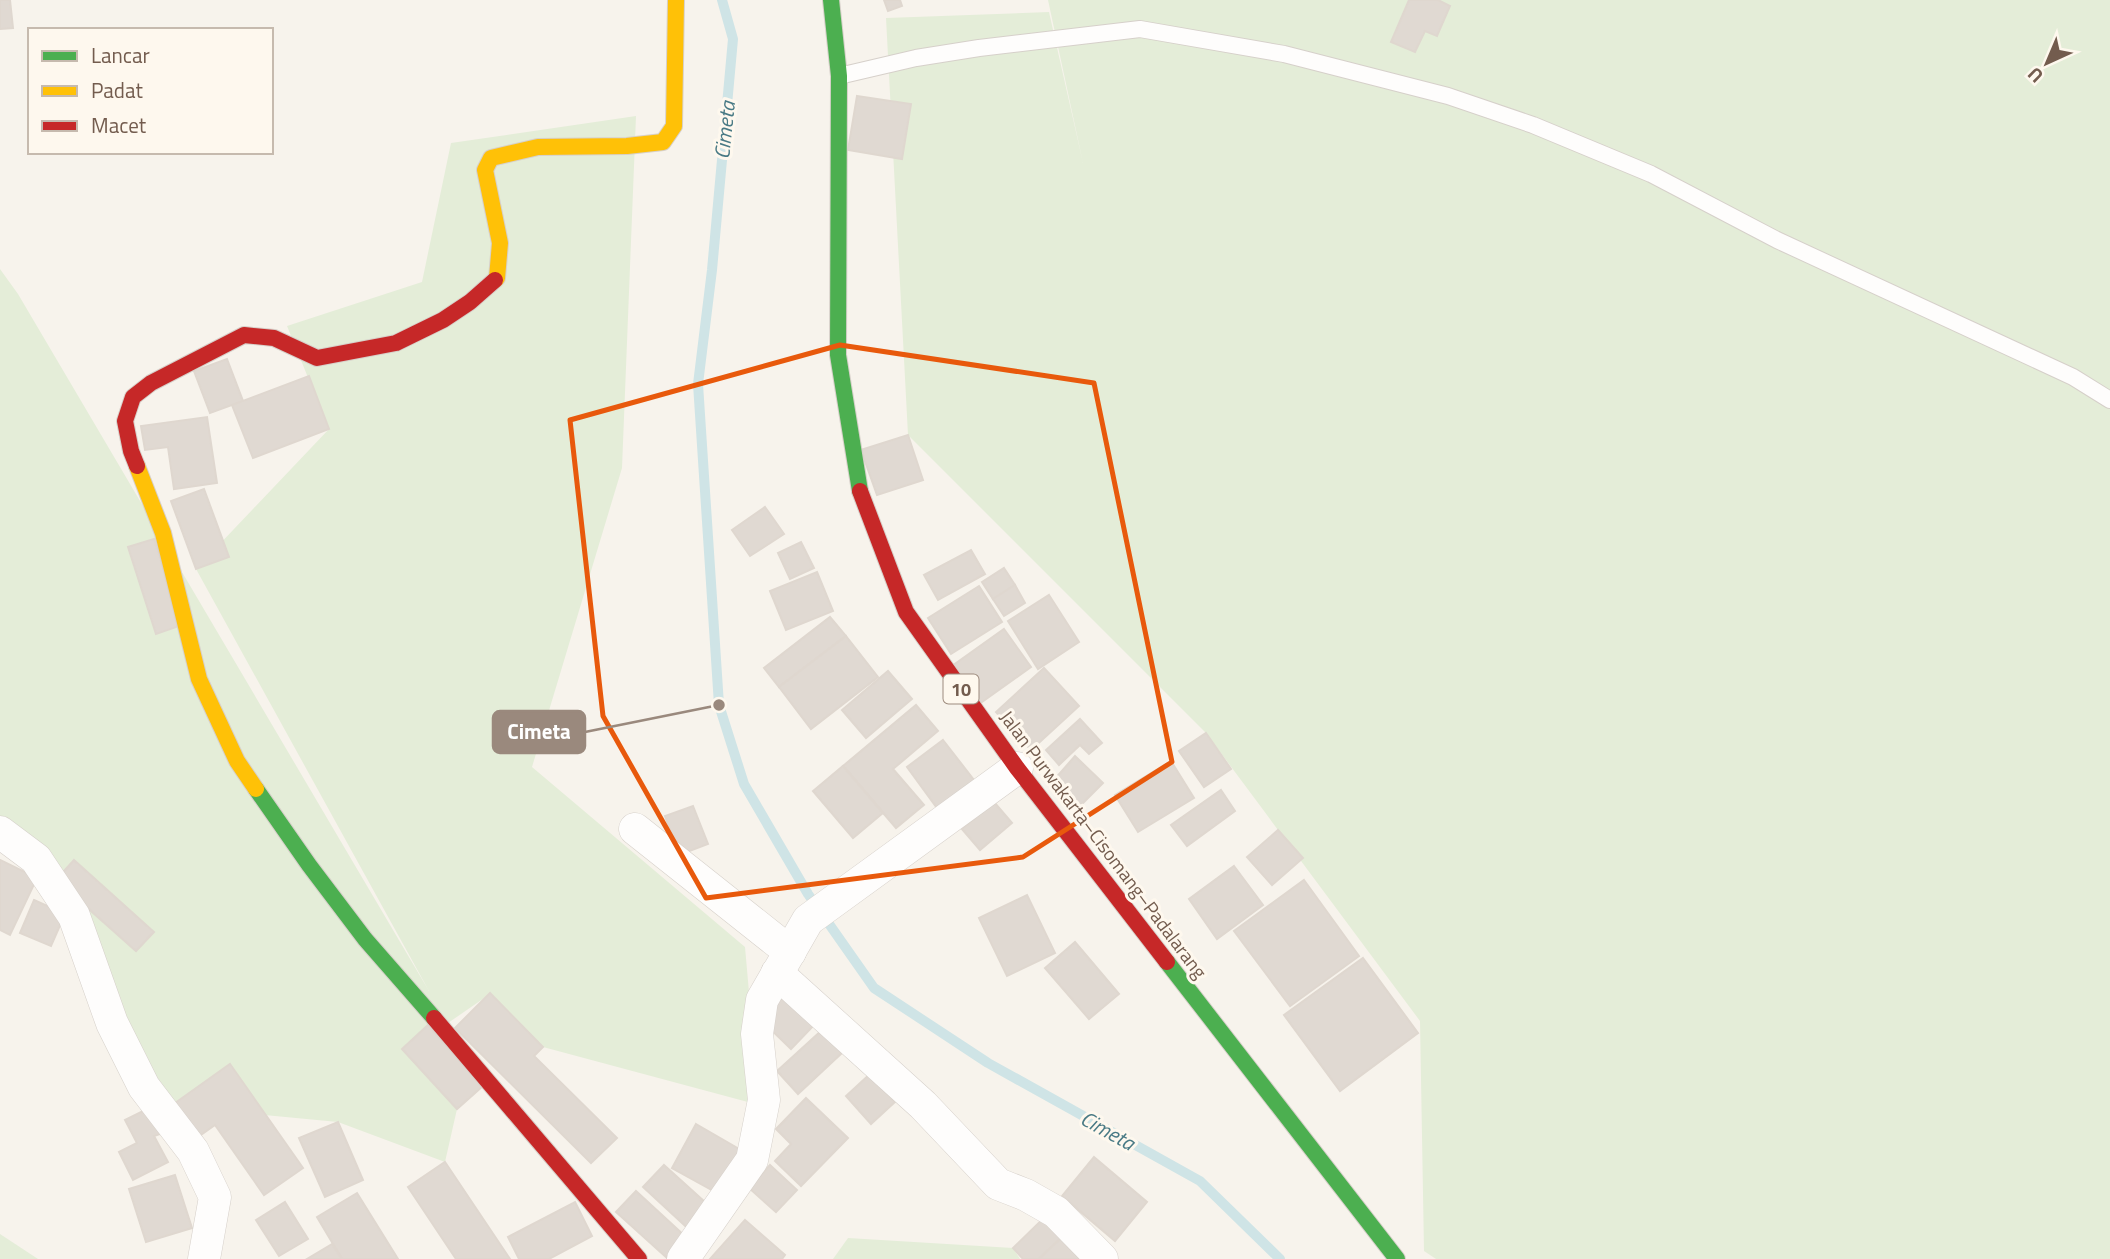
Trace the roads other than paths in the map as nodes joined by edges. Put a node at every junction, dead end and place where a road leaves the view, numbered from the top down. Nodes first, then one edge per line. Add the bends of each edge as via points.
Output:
1 (676, 0) edge
2 (831, 0) edge
3 (839, 76) junction
4 (2110, 400) edge
5 (1017, 768) junction
6 (635, 829) dead end
7 (0, 832) edge
8 (783, 962) junction
9 (204, 1259) edge
10 (639, 1259) edge
11 (683, 1259) edge
12 (1102, 1259) edge
13 (1397, 1259) edge

1 - 10 main road via 674,126 663,142 538,147 491,158 485,170 500,243 497,278 470,302 396,343 317,358 274,338 244,335 151,383 133,397 125,421 131,451 163,533 199,680 237,761 365,939
2 - 3 main road, Jalan Purwakarta–Cisomang–Padalarang / 10
3 - 4 lane via 954,52 1140,29 1284,54 1448,96 1651,174 1777,240 2073,377
3 - 5 main road, Jalan Purwakarta–Cisomang–Padalarang / 10 via 838,355 859,489 906,612
5 - 8 street via 808,920
5 - 13 main road, Jalan Purwakarta–Cisomang–Padalarang / 10
6 - 8 street via 713,889
7 - 9 street via 36,859 74,916 112,1023 144,1087 193,1150 215,1197
8 - 11 street via 762,1000 757,1034 764,1100 752,1160
8 - 12 street via 998,1184 1056,1212

